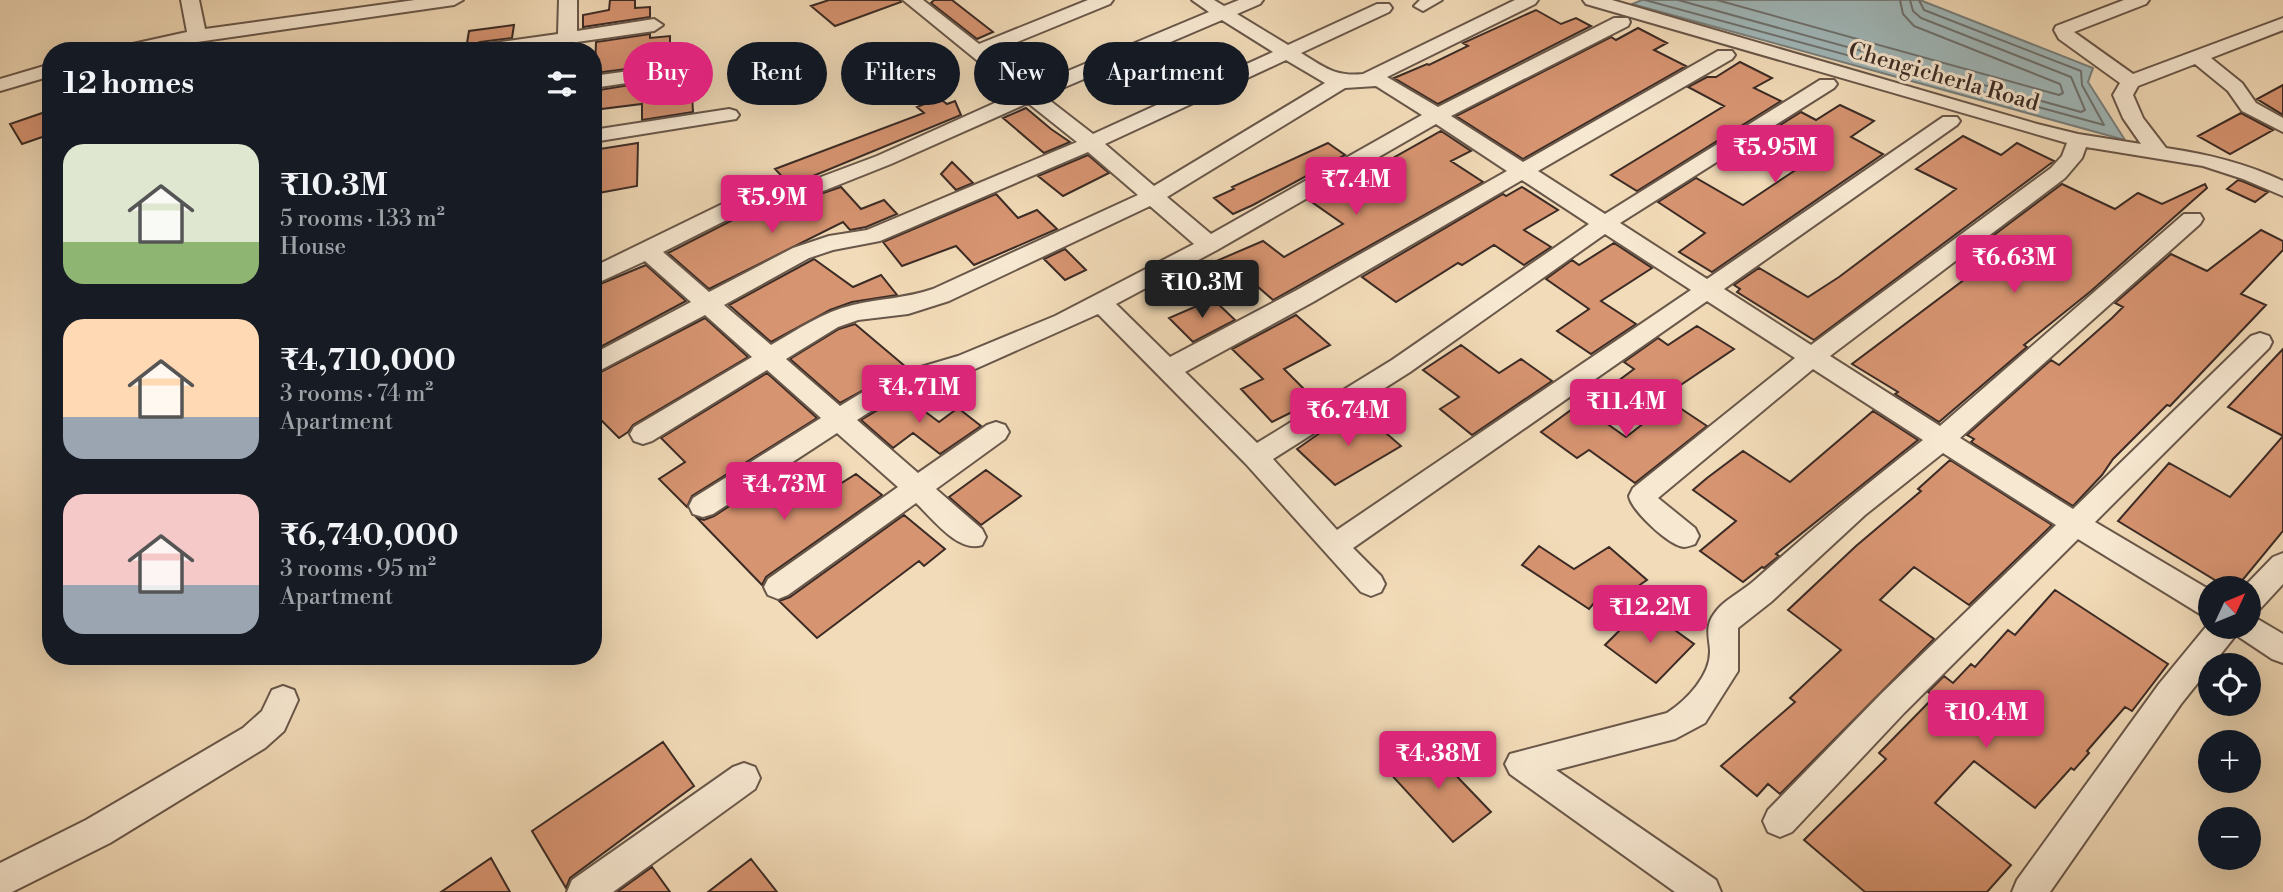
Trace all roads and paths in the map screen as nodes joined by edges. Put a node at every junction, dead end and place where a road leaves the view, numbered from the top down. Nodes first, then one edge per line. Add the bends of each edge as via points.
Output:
1 (190, 0) edge
2 (568, 0) edge
3 (914, 0) edge
4 (1104, 0) edge
5 (1201, 0) edge
6 (1254, 0) edge
7 (1529, 0) edge
8 (1592, 0) edge
9 (2140, 0) edge
10 (446, 1) edge
11 (390, 5) edge
12 (1383, 8) dead end
13 (1224, 14) junction
14 (1621, 22) dead end
15 (2283, 24) edge
16 (654, 25) dead end
17 (197, 37) junction
18 (172, 42) edge
19 (567, 42) edge
20 (576, 42) edge
21 (1000, 42) edge
22 (974, 51) edge
23 (1287, 53) junction
24 (1725, 55) dead end
25 (2197, 57) junction
26 (42, 73) edge
27 (623, 78) edge
28 (1069, 78) edge
29 (1370, 78) junction
30 (602, 81) edge
31 (2131, 82) junction
32 (1339, 83) junction
33 (1826, 84) dead end
34 (0, 85) edge
35 (1007, 105) edge
36 (1042, 105) edge
37 (729, 115) dead end
38 (1436, 116) junction
39 (1950, 121) dead end
40 (2283, 126) edge
41 (602, 135) edge
42 (2078, 140) junction
43 (1091, 143) junction
44 (2159, 152) junction
45 (1520, 170) junction
46 (2283, 172) edge
47 (2251, 174) junction
48 (2283, 189) edge
49 (1153, 196) junction
50 (2192, 219) dead end
51 (1606, 222) junction
52 (1209, 245) junction
53 (647, 250) junction
54 (602, 272) edge
55 (1706, 288) junction
56 (1099, 301) junction
57 (707, 303) junction
58 (2260, 342) dead end
59 (768, 356) junction
60 (1812, 357) junction
61 (602, 360) edge
62 (1169, 369) junction
63 (838, 418) junction
64 (996, 432) dead end
65 (643, 434) dead end
66 (1942, 439) junction
67 (1255, 457) junction
68 (917, 488) junction
69 (703, 506) dead end
70 (2074, 523) junction
71 (1685, 536) dead end
72 (972, 537) dead end
73 (1334, 546) junction
74 (2283, 565) edge
75 (1371, 584) dead end
76 (778, 587) dead end
77 (2261, 588) edge
78 (2198, 598) edge
79 (2261, 636) edge
80 (2214, 639) edge
81 (2283, 650) edge
82 (283, 700) dead end
83 (744, 778) dead end
84 (1780, 821) dead end
85 (0, 880) edge
86 (584, 892) edge
87 (1704, 892) edge
88 (2029, 892) edge

1 - 17 street
2 - 19 street
3 - 22 street
4 - 21 street
5 - 13 street
6 - 13 street
7 - 29 street
8 - 42 street, Chengicherla Road
9 - 31 street via 2063,30
10 - 11 street
11 - 17 street
12 - 23 street
13 - 23 street
13 - 28 street
14 - 38 street
15 - 25 street
16 - 20 street
17 - 18 street
23 - 32 street
23 - 43 street
24 - 45 street
25 - 31 street
25 - 40 street via 2235,87 2249,107
26 - 34 street
27 - 30 street
29 - 32 street
29 - 38 street via 1386,83
31 - 44 street via 2123,95 2125,105
32 - 49 street
33 - 51 street
35 - 53 street via 800,192 757,196
36 - 43 street
37 - 41 street
38 - 45 street
38 - 52 street
39 - 55 street
42 - 44 street, Chengicherla Road
42 - 60 street via 2072,158 2058,173
43 - 49 street
43 - 57 street via 872,236 801,253
44 - 47 street, Chengicherla Road
45 - 51 street
45 - 62 street via 1305,296
46 - 47 street
47 - 48 street, Chengicherla Road
49 - 52 street
49 - 59 street via 941,295 830,321
50 - 66 street
51 - 55 street
51 - 67 street via 1401,366
52 - 56 street
53 - 54 street
53 - 57 street
55 - 60 street
55 - 73 street
56 - 62 street
56 - 63 street via 985,356 885,390
57 - 59 street
57 - 61 street
58 - 70 street
59 - 63 street
59 - 65 street
60 - 66 street
60 - 71 street via 1643,496 1653,512
62 - 67 street
63 - 68 street
63 - 69 street
64 - 68 street
66 - 70 street
66 - 87 street via 1855,507 1725,621 1723,671 1694,713 1662,728 1521,764
67 - 73 street
68 - 72 street
68 - 76 street
70 - 78 street
70 - 84 street
73 - 75 street
74 - 77 street
79 - 81 street
80 - 88 street via 2169,694
82 - 85 street via 273,720 254,738 109,827
83 - 86 street

